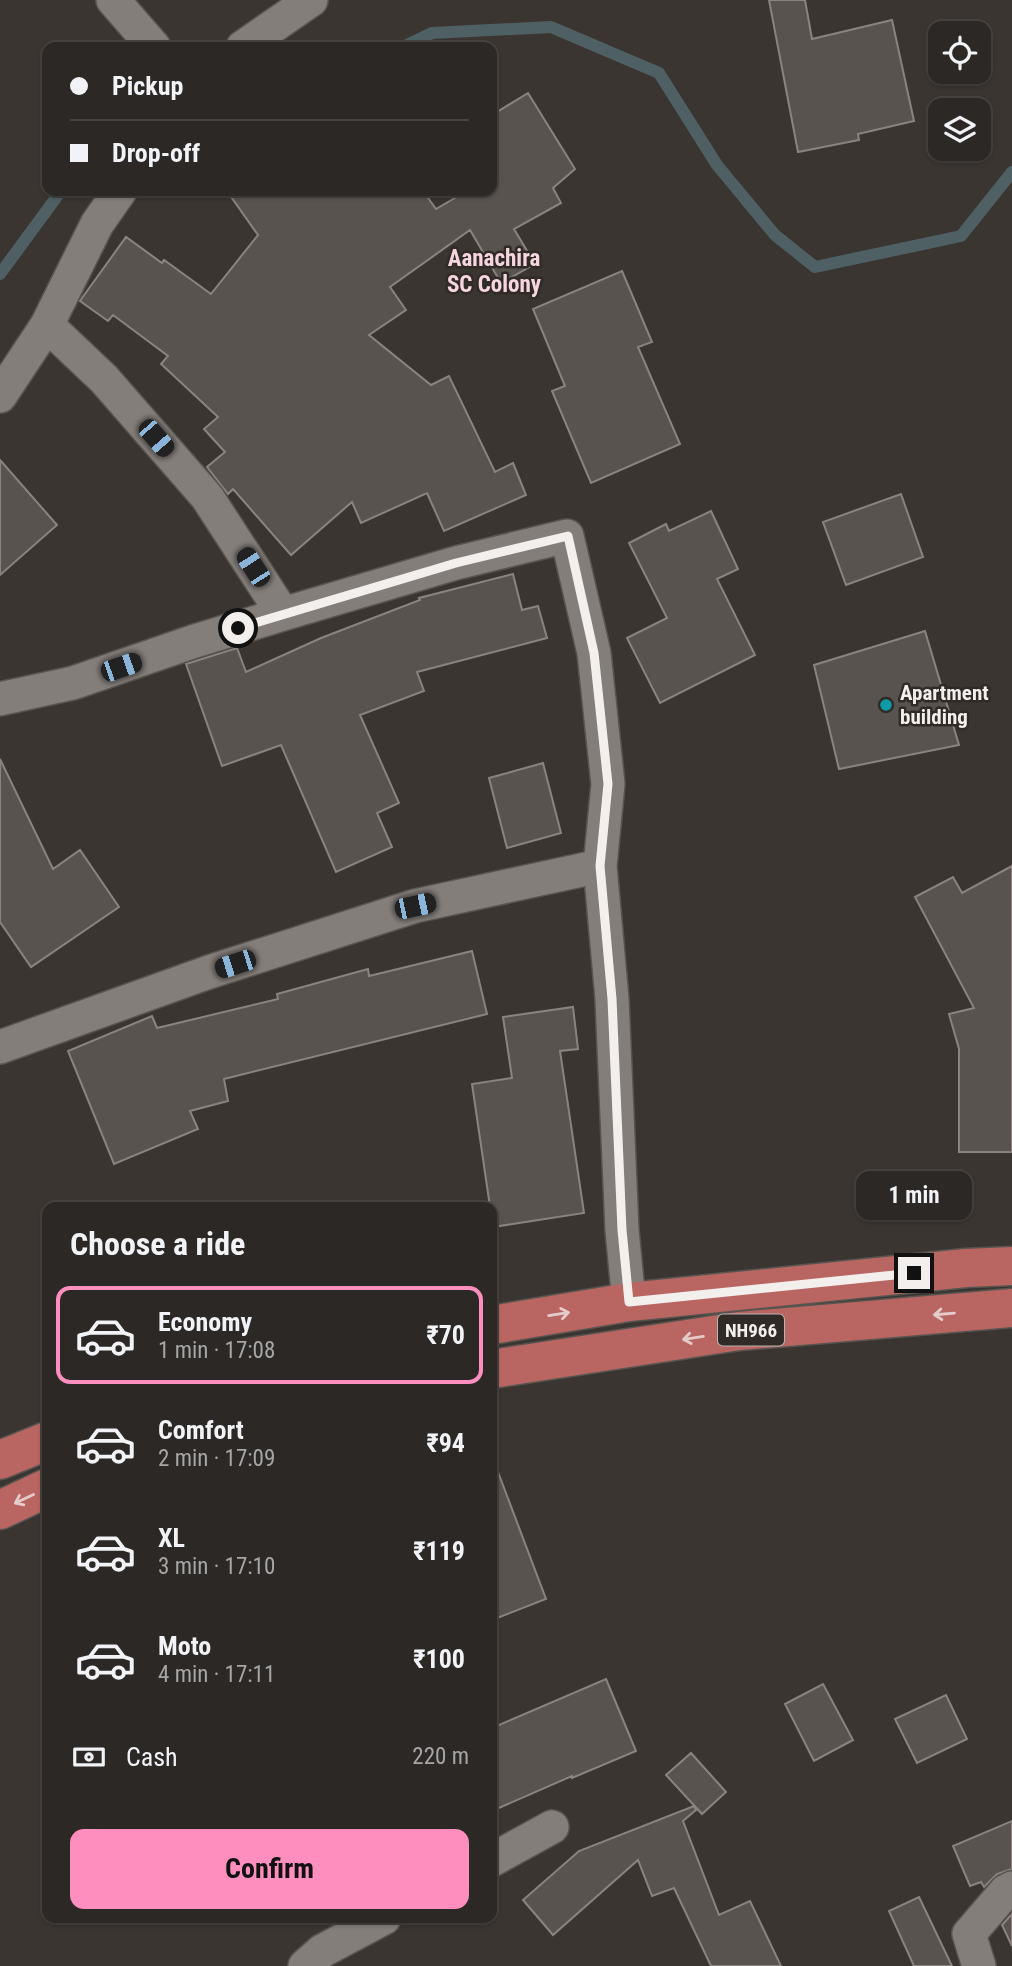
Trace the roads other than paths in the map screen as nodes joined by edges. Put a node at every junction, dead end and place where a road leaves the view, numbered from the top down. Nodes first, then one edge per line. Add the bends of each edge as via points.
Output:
1 (113, 0) edge
2 (311, 0) edge
3 (150, 42) edge
4 (250, 42) edge
5 (117, 196) edge
6 (47, 325) junction
7 (0, 396) edge
8 (284, 614) junction
9 (0, 699) edge
10 (600, 866) junction
11 (0, 1047) edge
12 (1012, 1266) edge
13 (629, 1302) junction
14 (1012, 1308) edge
15 (497, 1324) edge
16 (497, 1368) edge
17 (42, 1443) edge
18 (0, 1460) edge
19 (42, 1490) edge
20 (0, 1510) edge
21 (552, 1827) dead end
22 (497, 1857) edge
23 (1012, 1888) edge
24 (375, 1923) edge
25 (304, 1966) edge
26 (978, 1966) edge

1 - 3 street
2 - 4 street
5 - 6 street via 97,224
6 - 7 street
6 - 8 street via 104,379 207,497
8 - 9 street via 73,683
8 - 10 street via 456,563 568,536 594,653 608,784
10 - 11 street via 415,906 209,972
10 - 13 street
12 - 13 highway, NH966
15 -> 13 highway, NH966
14 -> 16 highway, NH966 via 739,1331
17 - 18 highway
19 -> 20 highway
21 - 22 street
23 - 26 street via 969,1934
24 - 25 street

